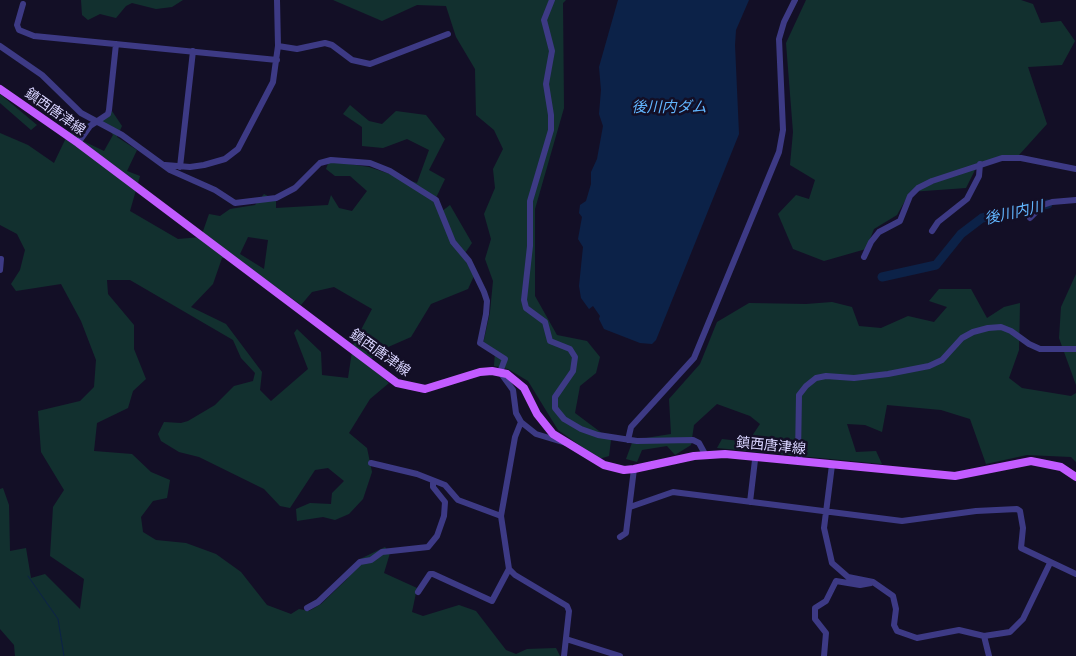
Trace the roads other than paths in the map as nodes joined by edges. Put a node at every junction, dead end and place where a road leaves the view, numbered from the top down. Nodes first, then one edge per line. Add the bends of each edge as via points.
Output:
1 (278, 0) edge
2 (552, 0) edge
3 (795, 0) edge
4 (23, 4) dead end
5 (448, 34) dead end
6 (116, 44) junction
7 (0, 46) edge
8 (278, 46) junction
9 (193, 52) junction
10 (278, 60) junction
11 (0, 89) edge
12 (95, 121) junction
13 (78, 143) junction
14 (980, 164) junction
15 (164, 165) junction
16 (180, 167) junction
17 (1076, 169) edge
18 (1076, 200) edge
19 (1030, 218) dead end
20 (933, 229) dead end
21 (864, 257) dead end
22 (1, 259) edge
23 (0, 270) edge
24 (1076, 349) edge
25 (500, 372) junction
26 (521, 422) junction
27 (628, 440) junction
28 (567, 443) junction
29 (705, 454) junction
30 (755, 460) dead end
31 (801, 462) junction
32 (371, 463) dead end
33 (832, 465) junction
34 (634, 470) junction
35 (1076, 477) edge
36 (433, 482) junction
37 (750, 502) junction
38 (630, 506) junction
39 (825, 511) junction
40 (501, 516) junction
41 (620, 537) dead end
42 (1050, 563) junction
43 (509, 569) junction
44 (1076, 574) edge
45 (873, 582) junction
46 (418, 592) dead end
47 (307, 608) dead end
48 (984, 636) junction
49 (566, 639) junction
50 (564, 656) edge
51 (620, 656) edge
52 (824, 656) edge
53 (989, 656) edge

1 - 8 street
2 - 27 street via 544,20 552,51 546,84 551,130 530,201 530,246 524,300 526,308 545,322 550,341 570,349 575,357 572,371 555,397 558,414 581,429
3 - 27 street via 779,39 782,143 694,358 631,427
4 - 6 street via 17,25 25,33
5 - 8 street via 370,64 352,60 325,43 297,49
6 - 9 street
6 - 12 street via 108,114
7 - 12 street via 42,75 69,103
8 - 10 street
9 - 10 street
9 - 16 street
10 - 16 street via 267,97 238,149 225,159
11 - 13 main road, 鎮西唐津線
12 - 13 street
12 - 15 street via 122,135
13 - 25 main road, 鎮西唐津線 via 397,383 425,389 480,372
14 - 17 street via 1002,158 1021,158
14 - 20 street via 979,176 967,199
14 - 21 street via 918,188 910,196 900,222 879,232 870,242
15 - 16 street
15 - 25 street via 239,204 276,198 295,188 320,163 331,160 370,163 428,193 436,200 446,228 469,260 484,292 486,314 480,343 505,359
18 - 19 street via 1052,202
22 - 23 street
24 - 31 street via 1040,348 1001,327 988,328 962,338 942,360 929,366 854,378 816,378 799,395 798,455
25 - 26 street via 513,390 516,413
25 - 28 main road, 鎮西唐津線 via 518,381 546,426
26 - 28 street via 536,434
26 - 40 street via 515,437
27 - 29 street via 693,440 699,443
28 - 34 main road, 鎮西唐津線 via 604,465
29 - 31 main road, 鎮西唐津線
29 - 34 main road, 鎮西唐津線
30 - 37 street
31 - 33 main road, 鎮西唐津線
32 - 36 street via 417,474
33 - 35 main road, 鎮西唐津線 via 955,476 1031,461 1061,467
33 - 39 street
34 - 38 street
36 - 40 street via 448,488 458,500
36 - 47 street via 436,493 445,502 444,516 438,536 428,547 382,552 371,560 360,562 318,602
37 - 38 street via 673,492
37 - 39 street
38 - 41 street via 626,533
39 - 42 street via 902,521 1017,509 1023,528 1021,548
39 - 45 street via 824,528 832,563 848,577
40 - 43 street
42 - 44 street
42 - 48 street via 1024,619 1004,634
43 - 46 street via 492,601 433,574
43 - 49 street via 515,576 567,606
45 - 48 street via 893,596 897,631 916,638 959,630
45 - 52 street via 860,585 836,581 826,601 815,608 815,620 826,632
48 - 53 street
49 - 50 street
49 - 51 street

